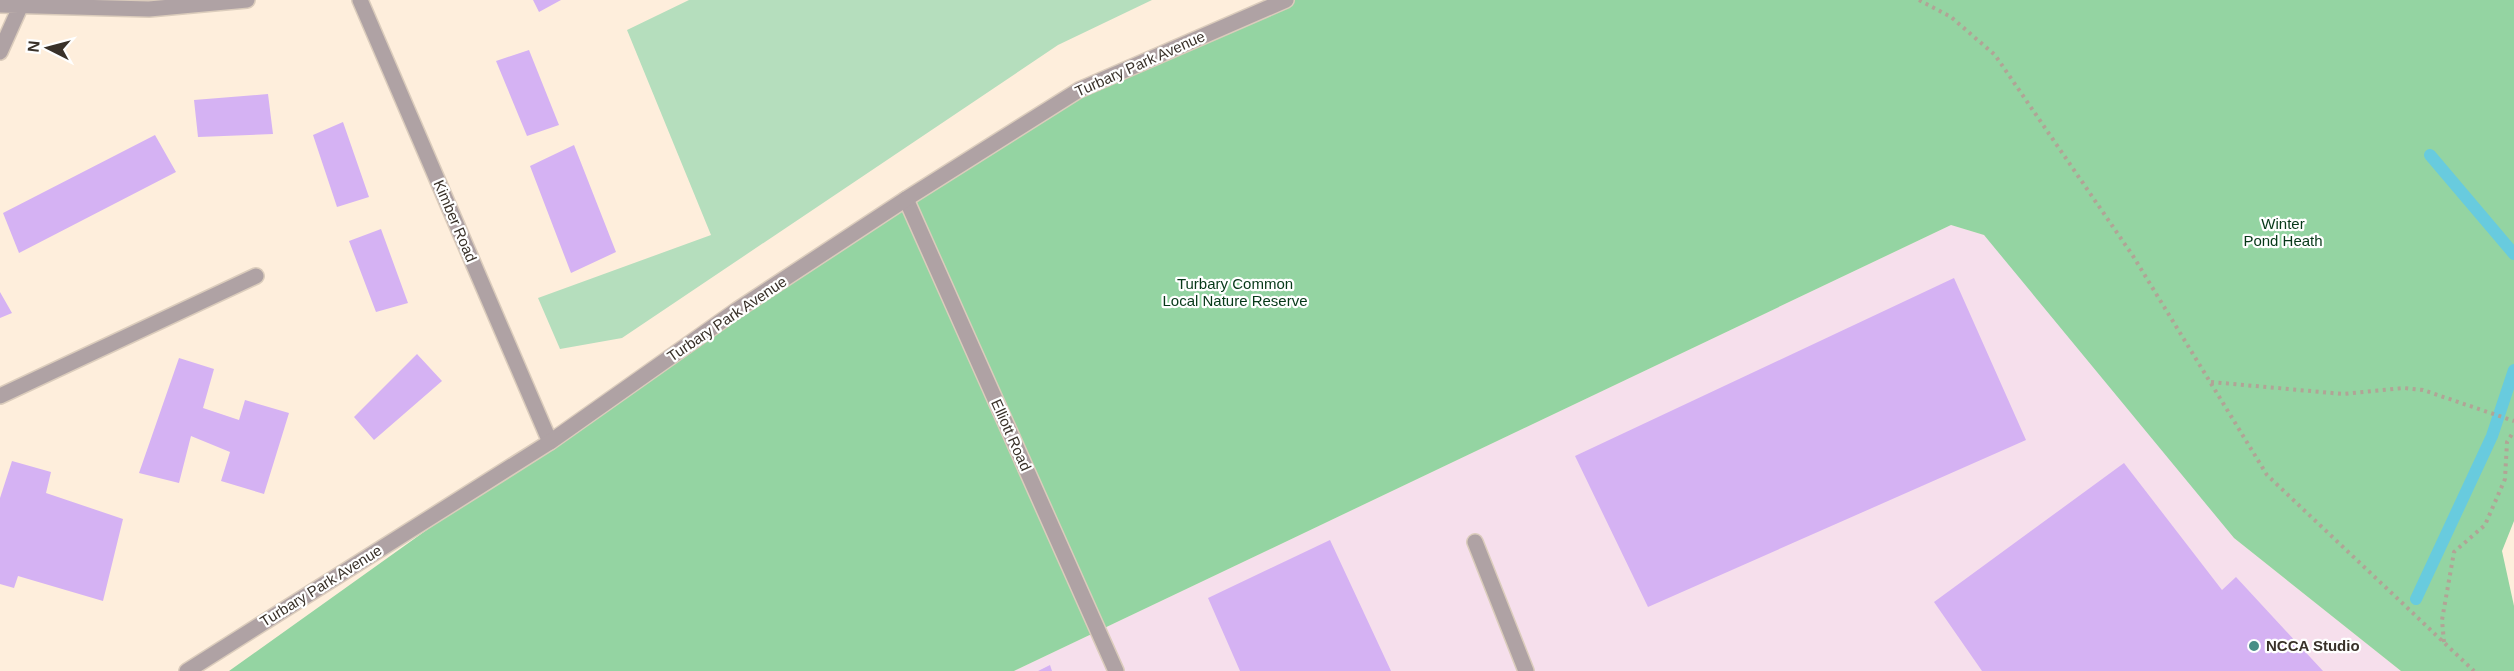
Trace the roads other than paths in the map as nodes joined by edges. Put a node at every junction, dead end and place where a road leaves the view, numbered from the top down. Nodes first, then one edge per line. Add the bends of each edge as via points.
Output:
1 (247, 0) edge
2 (360, 0) edge
3 (1286, 0) edge
4 (21, 3) edge
5 (0, 5) edge
6 (0, 52) edge
7 (906, 199) junction
8 (256, 276) dead end
9 (0, 396) edge
10 (550, 442) junction
11 (1474, 542) dead end
12 (187, 671) edge
13 (1116, 671) edge
14 (1526, 671) edge

1 - 4 street via 149,9
2 - 10 street, Kimber Road
3 - 7 street, Turbary Park Avenue via 1079,90
4 - 5 street
4 - 6 street
7 - 10 street, Turbary Park Avenue via 737,310
7 - 13 street, Elliott Road
8 - 9 street
10 - 12 street, Turbary Park Avenue
11 - 14 street

